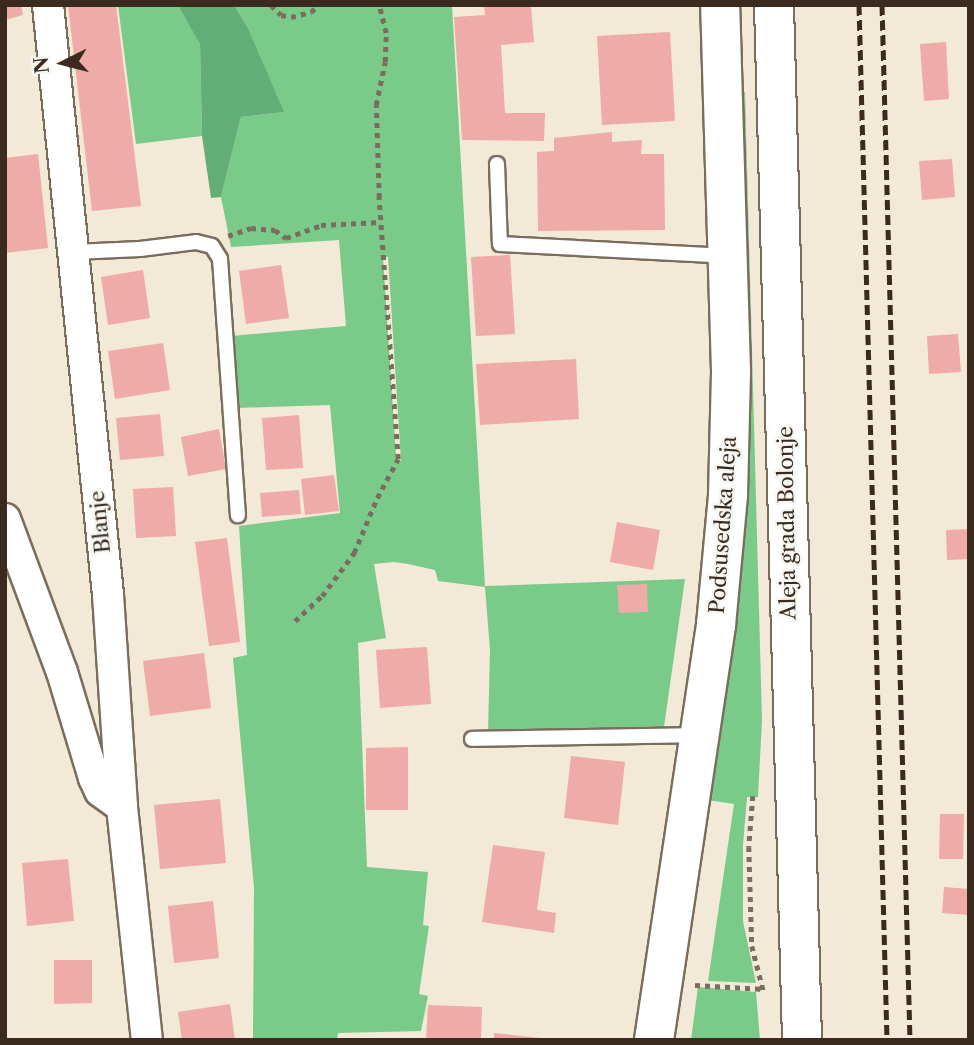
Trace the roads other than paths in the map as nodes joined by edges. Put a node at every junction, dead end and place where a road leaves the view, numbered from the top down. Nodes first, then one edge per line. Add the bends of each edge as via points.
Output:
1 (48, 5) edge
2 (774, 5) edge
3 (720, 22) edge
4 (497, 164) dead end
5 (74, 252) junction
6 (728, 257) junction
7 (238, 515) dead end
8 (5, 519) edge
9 (699, 735) junction
10 (472, 738) dead end
11 (122, 807) junction
12 (147, 1040) edge
13 (654, 1040) edge
14 (802, 1040) edge

1 - 5 street, Blanje
2 - 14 main road, Aleja grada Bolonje
3 - 6 main road, Podsusedska aleja
4 - 6 lane via 500,244
5 - 7 lane via 196,242 212,246 220,259
5 - 11 street, Blanje
6 - 9 main road, Podsusedska aleja via 728,495 716,625
8 - 11 street via 62,671 94,778 100,791
9 - 10 lane
9 - 13 main road, Podsusedska aleja
11 - 12 street, Blanje

